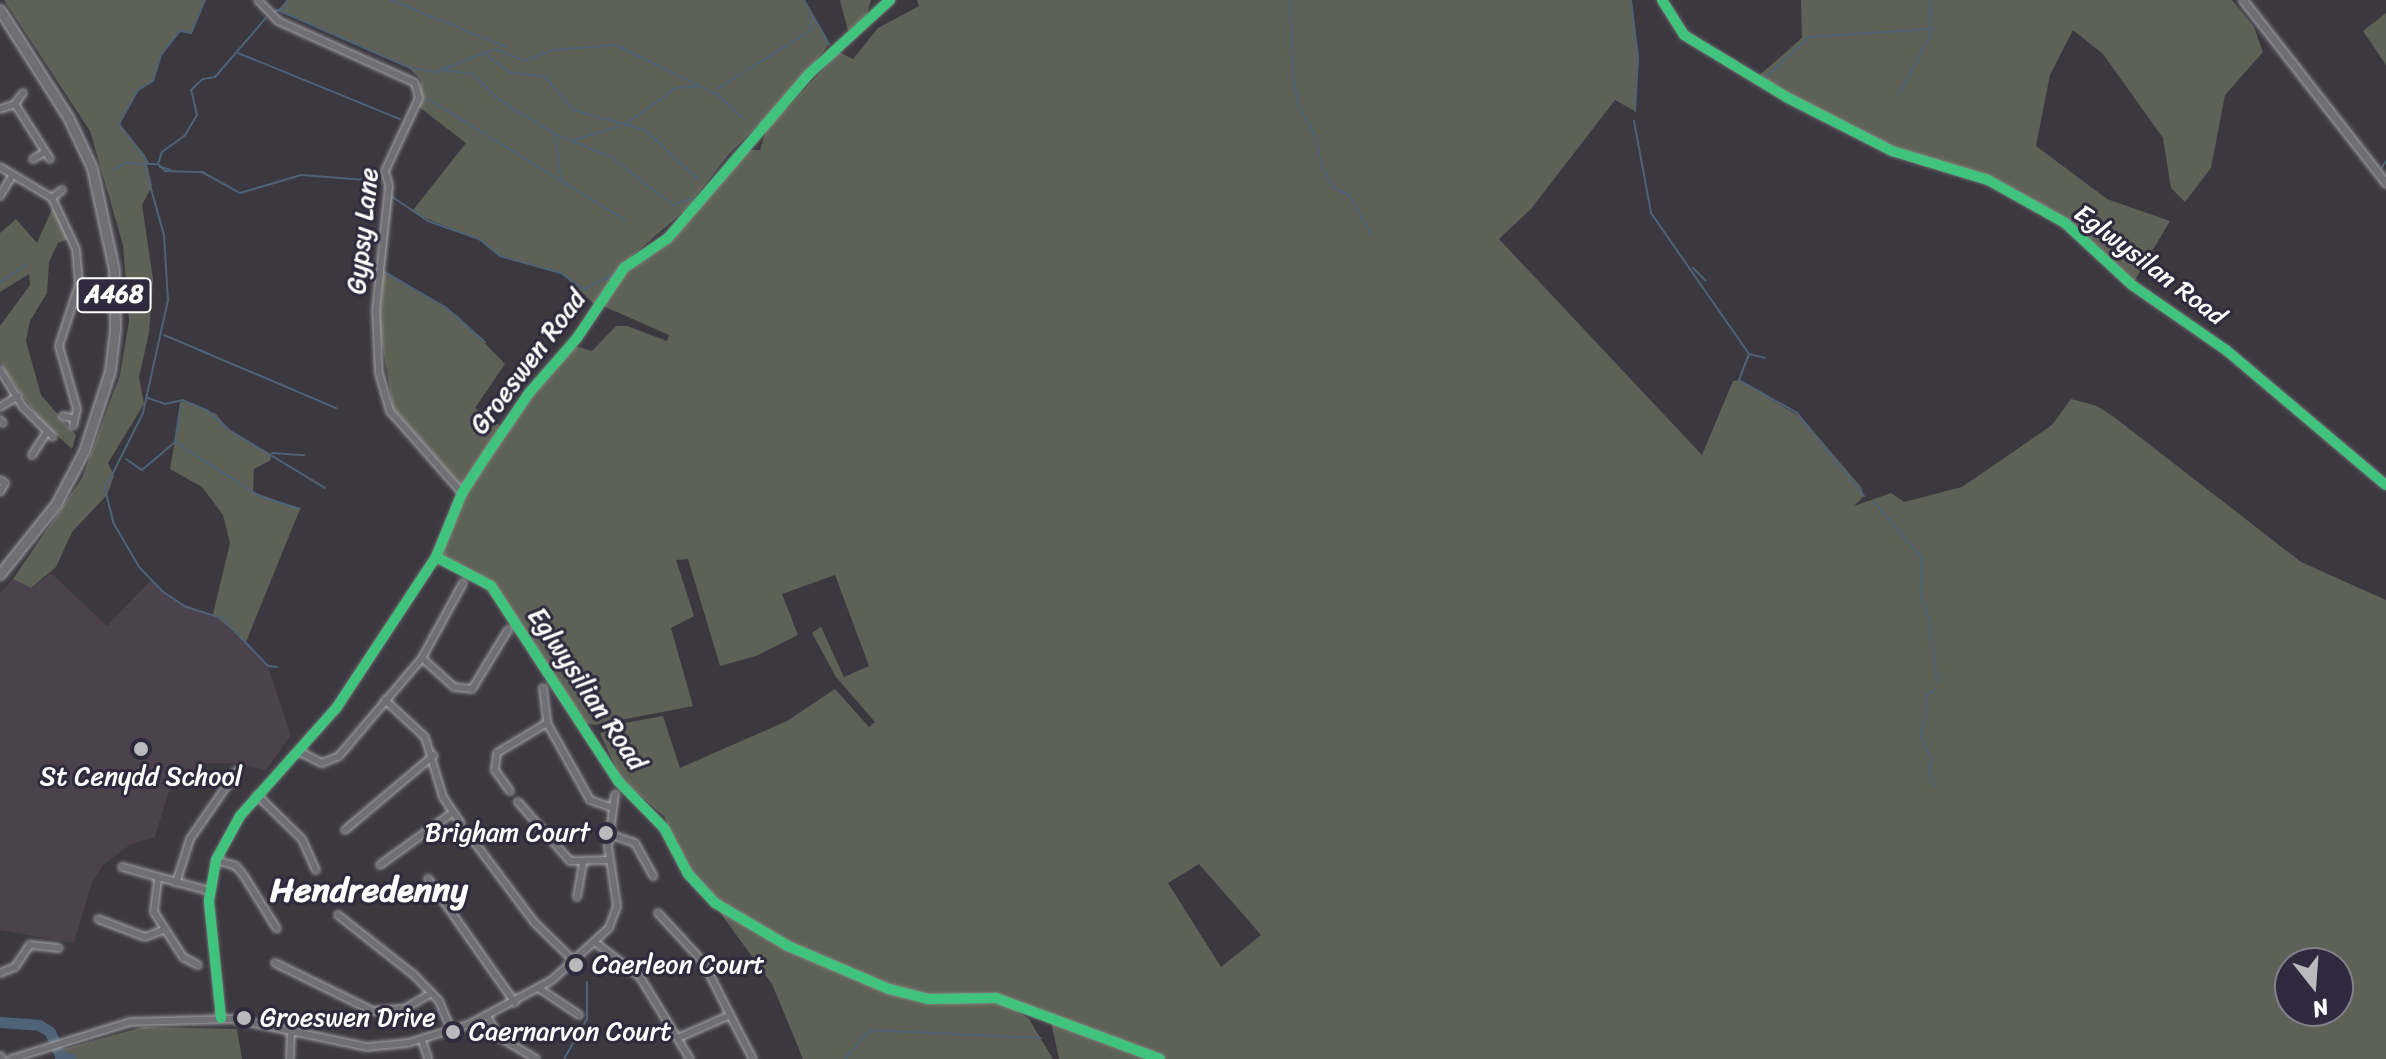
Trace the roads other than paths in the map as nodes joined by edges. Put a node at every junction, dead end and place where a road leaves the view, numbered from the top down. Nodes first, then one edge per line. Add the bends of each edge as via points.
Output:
1 (258, 0) edge
2 (890, 0) edge
3 (1662, 0) edge
4 (2243, 0) edge
5 (0, 10) edge
6 (23, 93) dead end
7 (15, 104) junction
8 (0, 109) edge
9 (33, 159) dead end
10 (0, 167) edge
11 (12, 176) junction
12 (2386, 183) edge
13 (62, 190) dead end
14 (0, 196) edge
15 (52, 198) junction
16 (0, 370) edge
17 (18, 396) junction
18 (0, 407) edge
19 (63, 416) dead end
20 (32, 455) dead end
21 (6, 483) edge
22 (2386, 485) edge
23 (0, 492) edge
24 (462, 493) junction
25 (436, 557) junction
26 (0, 574) edge
27 (463, 583) dead end
28 (508, 630) dead end
29 (422, 658) junction
30 (543, 688) dead end
31 (385, 700) junction
32 (547, 723) junction
33 (298, 751) junction
34 (434, 755) junction
35 (237, 771) dead end
36 (510, 791) dead end
37 (615, 794) dead end
38 (257, 795) junction
39 (518, 802) dead end
40 (613, 808) junction
41 (452, 813) junction
42 (461, 824) dead end
43 (345, 830) dead end
44 (609, 834) junction
45 (472, 839) dead end
46 (216, 860) junction
47 (610, 860) junction
48 (583, 864) junction
49 (380, 865) dead end
50 (122, 867) dead end
51 (316, 870) dead end
52 (653, 876) dead end
53 (158, 879) junction
54 (428, 879) dead end
55 (176, 883) junction
56 (210, 891) junction
57 (577, 897) dead end
58 (658, 913) dead end
59 (338, 915) dead end
60 (98, 919) dead end
61 (277, 929) dead end
62 (163, 930) junction
63 (596, 943) junction
64 (59, 948) dead end
65 (575, 962) junction
66 (275, 963) dead end
67 (198, 965) dead end
68 (0, 973) edge
69 (540, 989) junction
70 (432, 993) junction
71 (515, 1003) junction
72 (579, 1015) dead end
73 (730, 1015) junction
74 (487, 1016) junction
75 (221, 1018) junction
76 (452, 1031) junction
77 (291, 1032) junction
78 (680, 1037) junction
79 (422, 1040) junction
80 (367, 1047) junction
81 (11, 1059) edge
82 (290, 1059) edge
83 (366, 1059) edge
84 (428, 1059) edge
85 (536, 1059) edge
86 (690, 1059) edge
87 (753, 1059) edge
88 (1160, 1059) edge

1 - 24 street, Gypsy Lane via 278,21 415,83 419,98 385,171 389,186 376,310 379,373 390,411
2 - 24 street, Groeswen Road via 809,74 668,238 624,268 577,338 529,393
3 - 22 street, Eglwysilan Road via 1684,35 1788,98 1892,151 1988,180 2065,223 2132,285 2226,350
4 - 12 street
5 - 26 main road, A468 via 68,117 92,168 114,270 115,329 110,371 84,451 56,504
6 - 7 street
7 - 8 street
7 - 9 street via 47,155
10 - 11 street
11 - 14 street
11 - 15 street
13 - 15 street
15 - 19 street via 78,261 79,285 59,346 74,423
16 - 17 street
17 - 18 street
17 - 20 street via 50,435
21 - 23 street
24 - 25 street, Groeswen Road
25 - 33 street, Groeswen Road via 337,707
25 - 88 street, Eglwysilian Road via 491,586 618,781 664,828 688,874 715,903 788,946 889,989 928,999 996,998
27 - 29 street
28 - 29 street via 472,689 454,687
29 - 31 street
30 - 32 street
31 - 33 street via 334,760 315,762
31 - 34 street via 419,729
32 - 36 street via 497,753 495,770
32 - 40 street via 590,800
33 - 38 street, Groeswen Road
34 - 41 street
34 - 43 street
35 - 55 street via 196,828
37 - 40 street
38 - 46 street
38 - 51 street via 302,839
39 - 48 street via 560,854
40 - 44 street
41 - 42 street
41 - 49 street
44 - 47 street
44 - 52 street via 632,839
45 - 65 street via 534,922
46 - 56 street
46 - 61 street via 236,866
47 - 48 street
47 - 63 street via 617,906
48 - 57 street
50 - 53 street
53 - 55 street
53 - 62 street via 154,912
54 - 71 street
55 - 56 street
56 - 75 street via 208,922 222,989
58 - 73 street via 704,963
59 - 70 street
60 - 62 street via 145,937
62 - 67 street via 183,957
63 - 65 street
63 - 78 street via 636,973
64 - 68 street via 30,945 15,967
65 - 69 street
66 - 70 street via 373,1011 404,1009
69 - 71 street
69 - 72 street
70 - 76 street
71 - 74 street
73 - 78 street
73 - 87 street
74 - 76 street
74 - 85 street via 499,1037
75 - 77 street
75 - 81 street via 130,1022
76 - 79 street
77 - 80 street
77 - 82 street
78 - 86 street
79 - 80 street
79 - 84 street
80 - 83 street

